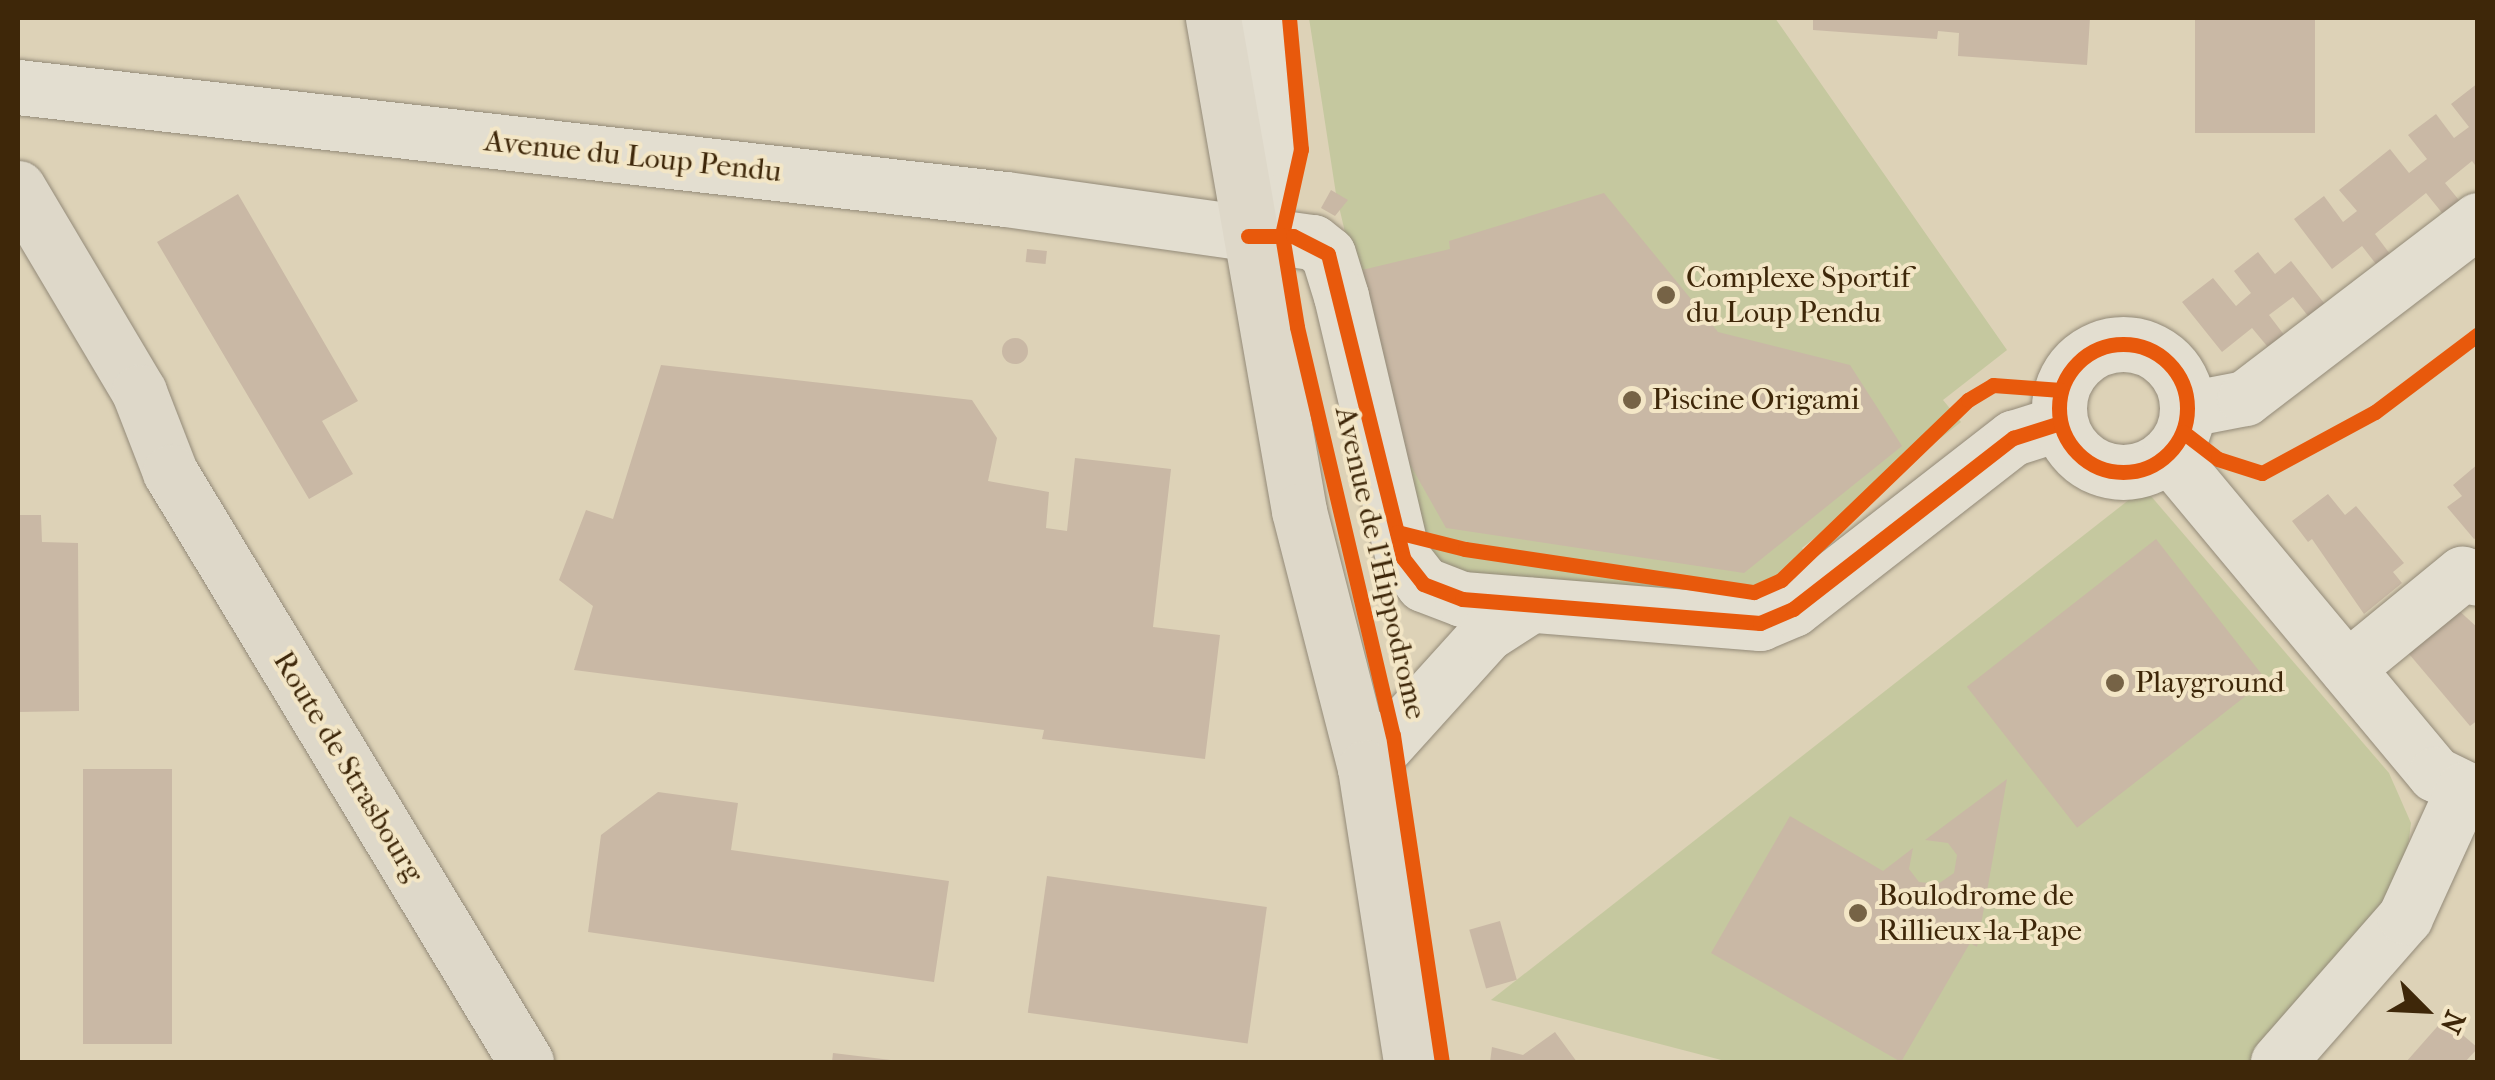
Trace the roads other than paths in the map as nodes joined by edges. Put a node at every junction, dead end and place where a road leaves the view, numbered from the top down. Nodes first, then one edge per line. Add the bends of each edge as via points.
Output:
1 (1212, 18) edge
2 (1258, 18) edge
3 (18, 86) edge
4 (18, 188) edge
5 (2478, 220) edge
6 (1265, 236) junction
7 (18, 260) edge
8 (2060, 423) junction
9 (2178, 432) junction
10 (170, 472) junction
11 (2478, 578) edge
12 (1531, 605) junction
13 (2346, 668) junction
14 (1365, 768) junction
15 (2470, 793) edge
16 (526, 1062) edge
17 (1411, 1062) edge
18 (2278, 1062) edge

1 - 6 main road, Avenue de l'Hippodrome
2 - 6 street, Avenue de l'Hippodrome via 1272,107
3 - 6 street, Avenue du Loup Pendu via 1006,199
4 - 10 main road, Route de Strasbourg via 138,392
5 - 9 street via 2245,398
6 - 12 street, Avenue du Loup Pendu via 1313,242 1328,254 1403,558 1423,584 1462,598
6 - 14 main road, Avenue de l'Hippodrome via 1299,511
7 - 10 main road, Route de Strasbourg via 118,416
8 - 9 street via 2076,454 2098,469 2146,469
8 - 9 street via 2061,390 2070,370 2108,346 2150,350 2169,362 2184,385
8 - 12 street via 2013,438 1793,609 1760,624
9 - 13 street
10 - 16 main road, Route de Strasbourg
11 - 13 street via 2462,574
12 - 14 street via 1486,634
13 - 15 street via 2435,774
14 - 17 main road, Avenue de l'Hippodrome
15 - 18 street via 2405,917

